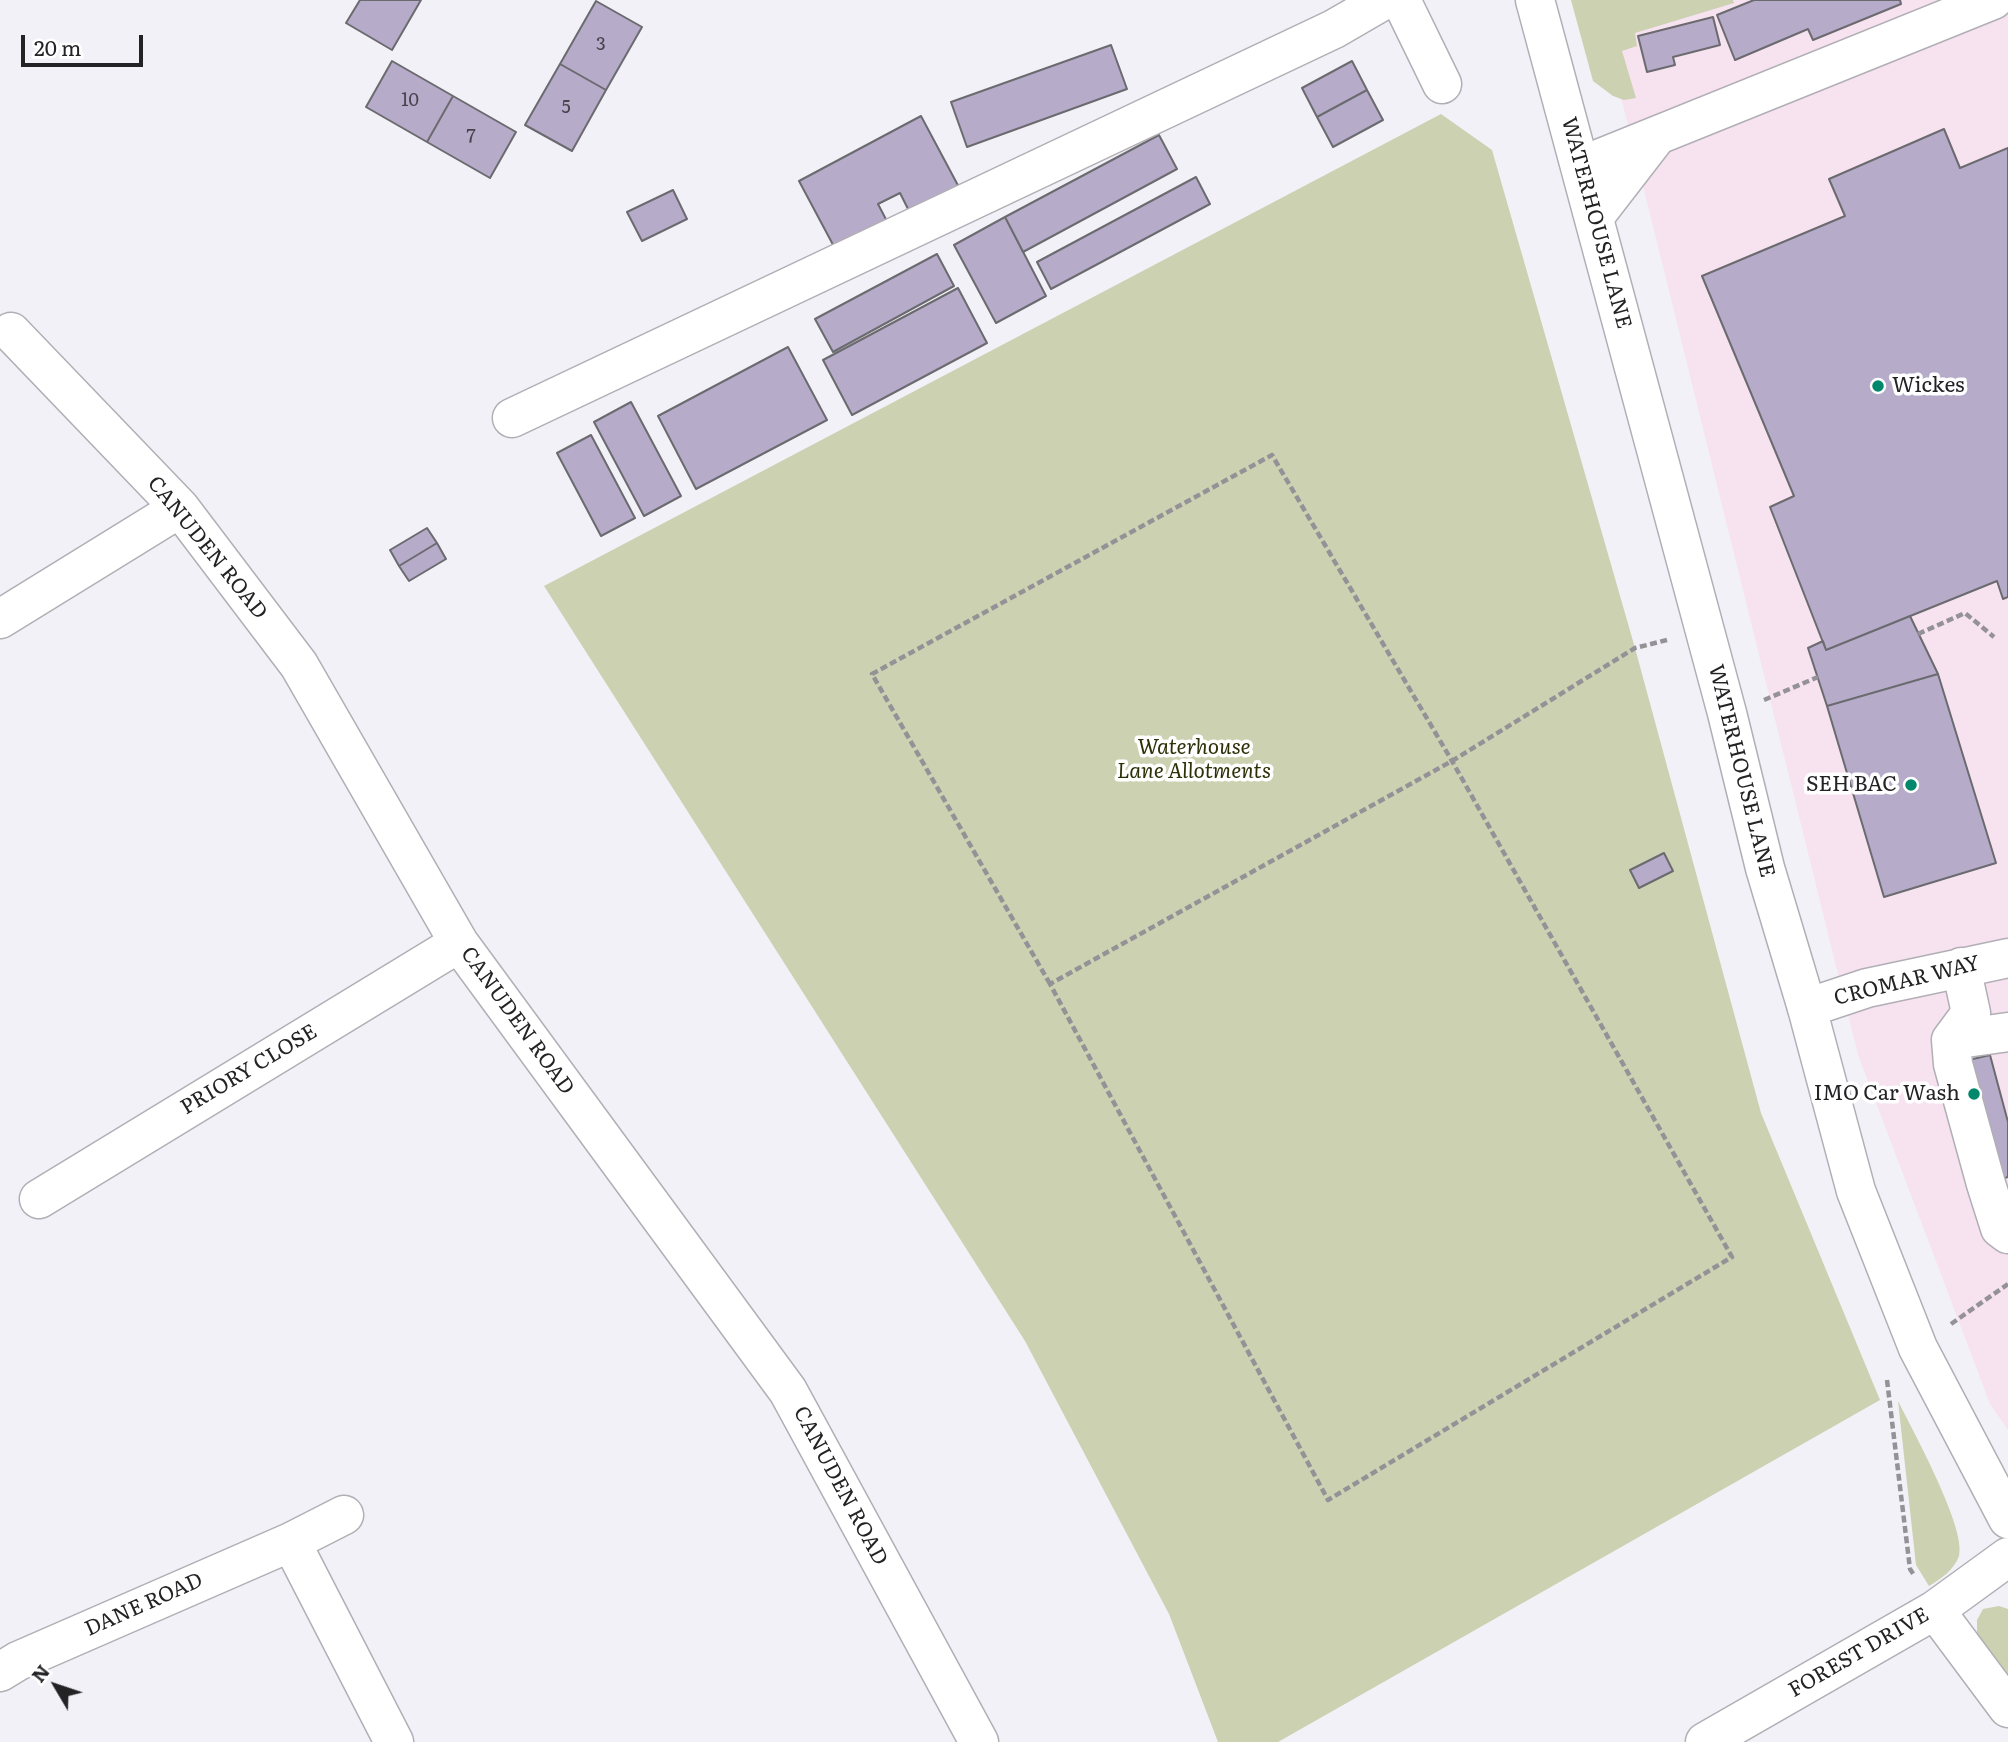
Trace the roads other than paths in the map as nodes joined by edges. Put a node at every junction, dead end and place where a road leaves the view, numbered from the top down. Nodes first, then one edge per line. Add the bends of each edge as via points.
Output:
1 (1384, 0) edge
2 (1401, 0) edge
3 (1535, 0) edge
4 (1993, 0) edge
5 (1442, 84) dead end
6 (1657, 135) junction
7 (1581, 166) junction
8 (1595, 216) junction
9 (11, 332) dead end
10 (513, 418) dead end
11 (180, 508) junction
12 (0, 619) edge
13 (459, 943) junction
14 (2008, 958) edge
15 (1961, 967) junction
16 (1807, 1008) junction
17 (2008, 1032) edge
18 (1951, 1040) junction
19 (1997, 1189) edge
20 (39, 1199) dead end
21 (2008, 1234) edge
22 (344, 1515) dead end
23 (2008, 1519) edge
24 (290, 1542) junction
25 (2008, 1557) edge
26 (1935, 1610) junction
27 (0, 1672) edge
28 (2008, 1709) edge
29 (394, 1742) edge
30 (979, 1742) edge
31 (1705, 1742) edge

1 - 10 street via 1334,29
2 - 5 street
3 - 7 street, WATERHOUSE LANE
4 - 6 street
6 - 7 street
6 - 8 street
7 - 8 street, WATERHOUSE LANE
8 - 16 street, WATERHOUSE LANE via 1765,868
9 - 11 street, CANUDEN ROAD
11 - 12 street
11 - 13 street, CANUDEN ROAD via 299,665
13 - 20 street, PRIORY CLOSE
13 - 30 street, CANUDEN ROAD via 788,1391
14 - 15 street, CROMAR WAY
15 - 16 street, CROMAR WAY via 1867,988
15 - 18 street via 1971,1013
16 - 23 street, WATERHOUSE LANE via 1856,1191 1918,1348
17 - 18 street
18 - 19 street via 1953,1064
19 - 21 street via 2000,1228
22 - 24 street, DANE ROAD
24 - 27 street, DANE ROAD
24 - 29 street
25 - 26 street, FOREST DRIVE
26 - 28 street
26 - 31 street, FOREST DRIVE

